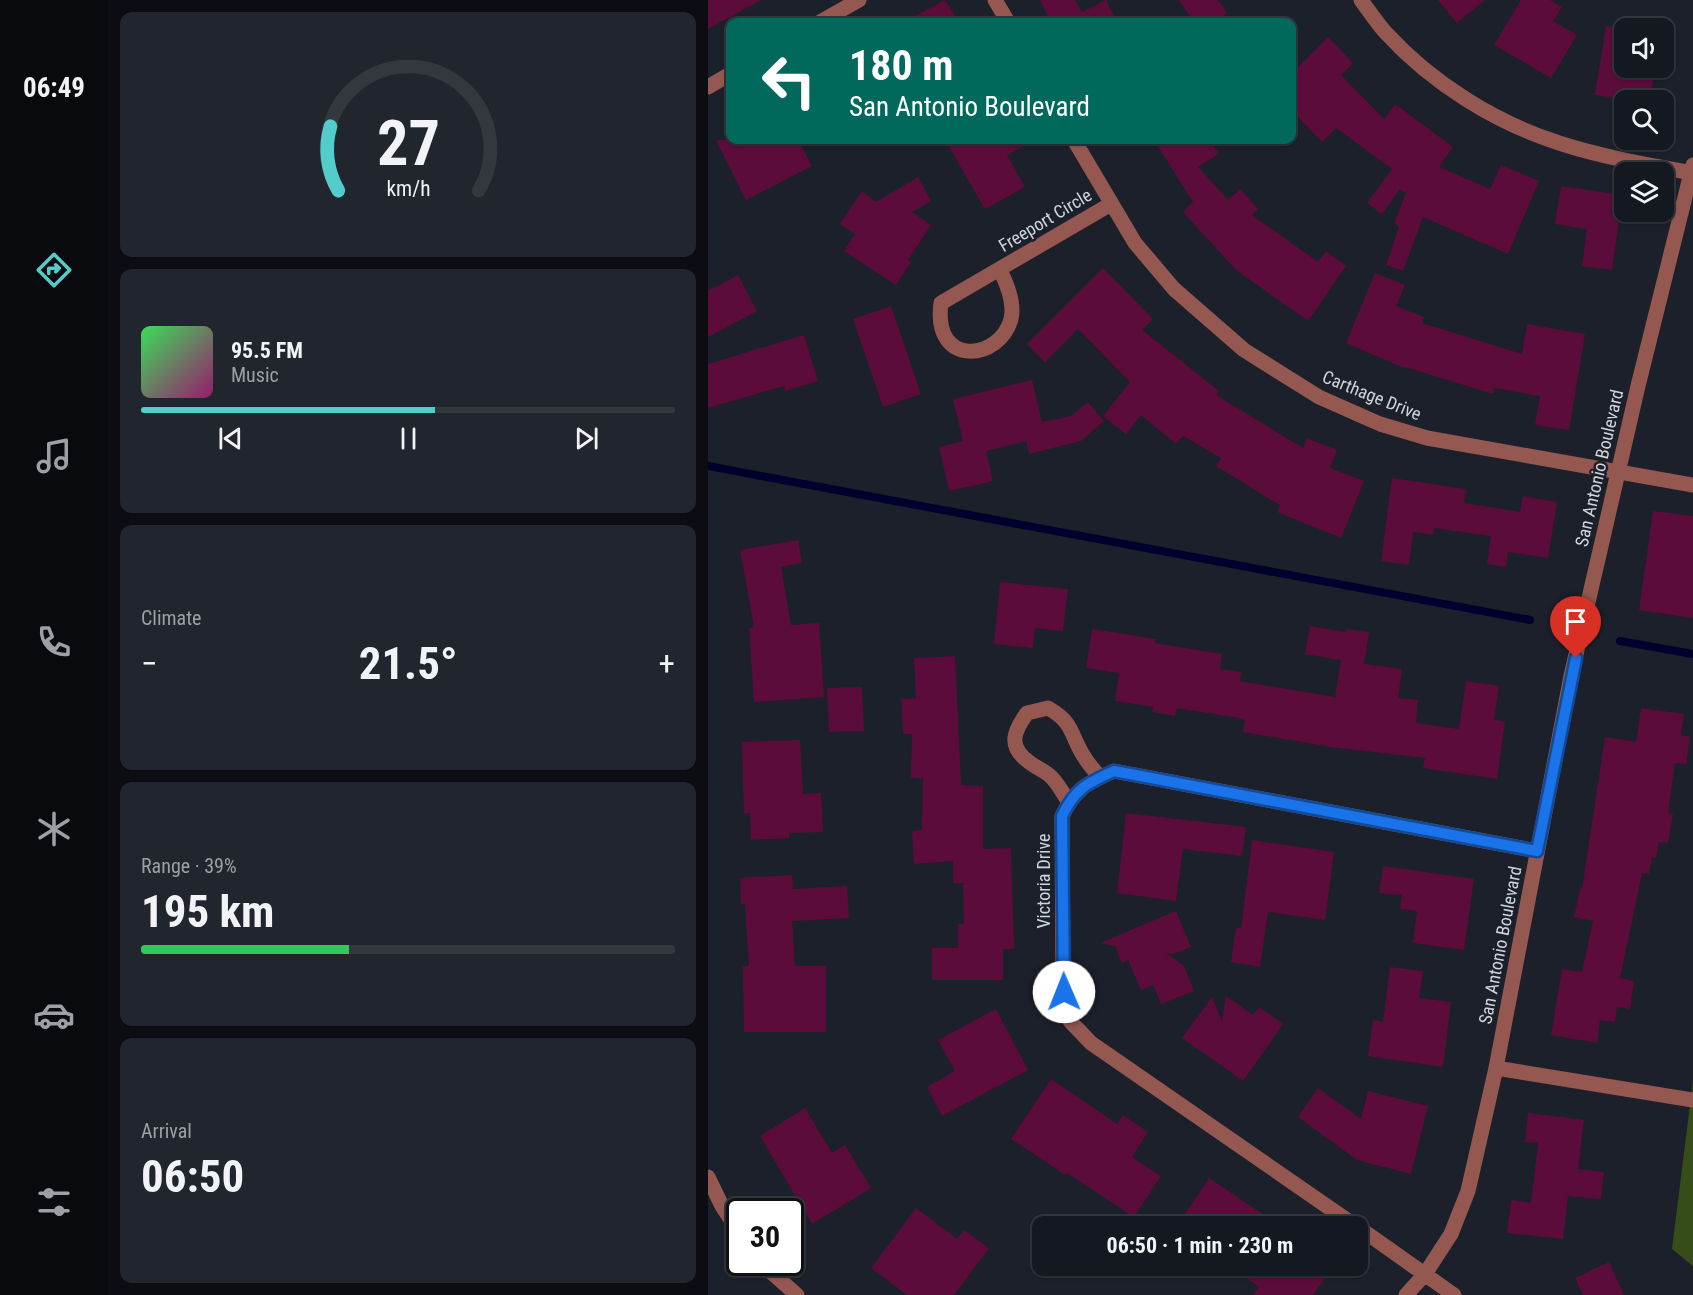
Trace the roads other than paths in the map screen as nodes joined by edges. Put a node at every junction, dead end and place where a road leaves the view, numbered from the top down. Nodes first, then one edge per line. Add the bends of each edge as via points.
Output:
1 (859, 0) edge
2 (995, 0) edge
3 (1361, 0) edge
4 (827, 18) edge
5 (1006, 18) edge
6 (726, 76) edge
7 (708, 87) edge
8 (1076, 144) edge
9 (1692, 170) edge
10 (1111, 204) junction
11 (999, 270) junction
12 (1619, 471) junction
13 (1693, 485) edge
14 (1100, 777) junction
15 (1069, 802) junction
16 (1537, 851) junction
17 (1496, 1068) junction
18 (1693, 1100) edge
19 (708, 1177) edge
20 (726, 1212) edge
21 (1341, 1216) edge
22 (1368, 1235) edge
23 (1425, 1274) junction
24 (776, 1276) edge
25 (797, 1295) edge
26 (1406, 1295) edge
27 (1454, 1295) edge

1 - 4 street
2 - 5 street
3 - 9 street via 1384,32 1413,60 1456,93 1507,122 1558,143 1635,162
6 - 7 street
8 - 10 street, Carthage Drive
9 - 12 street, San Antonio Boulevard
10 - 11 street, Freeport Circle
10 - 12 street, Carthage Drive via 1136,243 1174,289 1244,350 1319,397 1427,438
11 - 11 street, Freeport Circle via 941,303 939,320 953,348 967,352 980,349 1006,333 1011,306
12 - 13 street, Carthage Drive
12 - 16 street, San Antonio Boulevard via 1571,676
14 - 15 street via 1085,784
14 - 15 street via 1061,715 1048,708 1027,713 1016,729 1017,749 1026,760 1050,775
14 - 16 street via 1114,771
15 - 21 street, Victoria Drive via 1062,827 1064,992 1070,1021 1091,1043
16 - 17 street, San Antonio Boulevard
17 - 18 street
17 - 23 street, San Antonio Boulevard via 1468,1191 1451,1234
19 - 20 street
22 - 23 street, Victoria Drive
23 - 26 street, San Antonio Boulevard
23 - 27 street, Victoria Drive
24 - 25 street

